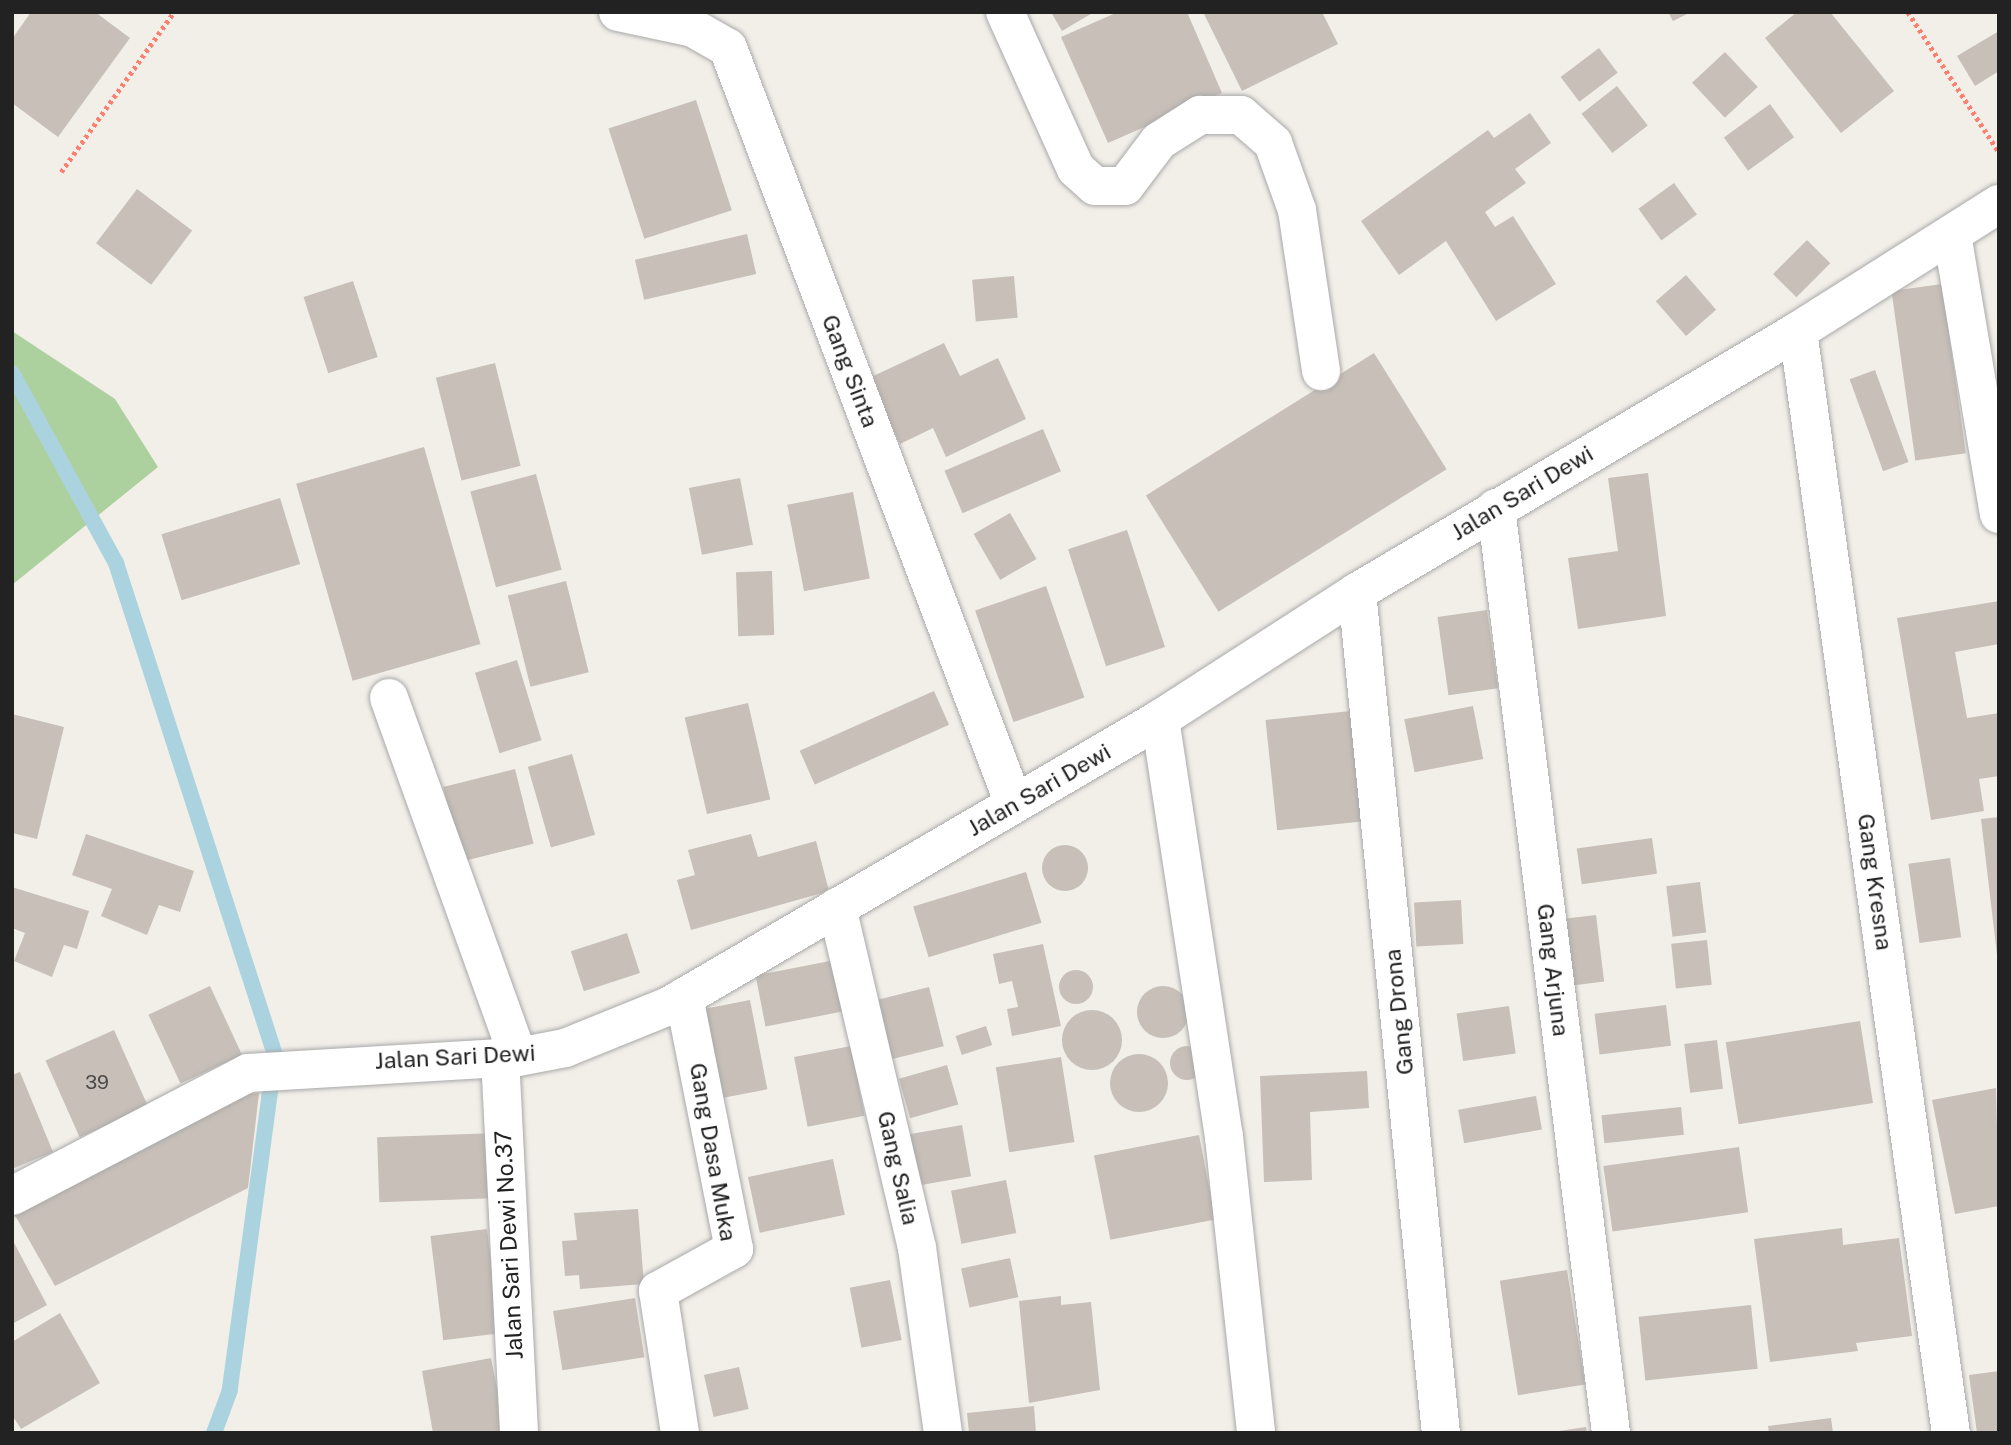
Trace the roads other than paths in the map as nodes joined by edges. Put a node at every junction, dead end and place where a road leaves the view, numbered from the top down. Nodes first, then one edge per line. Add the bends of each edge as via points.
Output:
1 (618, 12) edge
2 (1005, 12) edge
3 (1999, 204) edge
4 (1952, 234) junction
5 (1798, 331) junction
6 (1321, 371) dead end
7 (1496, 508) junction
8 (1999, 514) edge
9 (1357, 592) junction
10 (389, 698) dead end
11 (1160, 719) junction
12 (1014, 804) junction
13 (837, 907) junction
14 (684, 997) junction
15 (509, 1057) junction
16 (12, 1196) edge
17 (519, 1433) edge
18 (680, 1433) edge
19 (943, 1433) edge
20 (1256, 1433) edge
21 (1441, 1433) edge
22 (1611, 1433) edge
23 (1951, 1433) edge

1 - 12 street, Gang Sinta via 693,28 728,48
2 - 6 street via 1076,169 1095,186 1125,186 1159,141 1200,115 1241,115 1273,143 1297,210
3 - 4 street, Jalan Sari Dewi
4 - 5 street, Jalan Sari Dewi
4 - 8 street
5 - 7 street, Jalan Sari Dewi
5 - 23 street, Gang Kresna
7 - 9 street, Jalan Sari Dewi
7 - 22 street, Gang Arjuna
9 - 11 street, Jalan Sari Dewi
9 - 21 street, Gang Drona
10 - 15 street, Jalan Sari Dewi No.37
11 - 12 street, Jalan Sari Dewi
11 - 20 street via 1224,1137
12 - 13 street, Jalan Sari Dewi
13 - 14 street, Jalan Sari Dewi
13 - 19 street, Gang Salia via 917,1248
14 - 15 street, Jalan Sari Dewi via 565,1048
14 - 18 street, Gang Dasa Muka via 734,1249 658,1292
15 - 16 street, Jalan Sari Dewi via 266,1070 216,1086
15 - 17 street, Jalan Sari Dewi No.37

